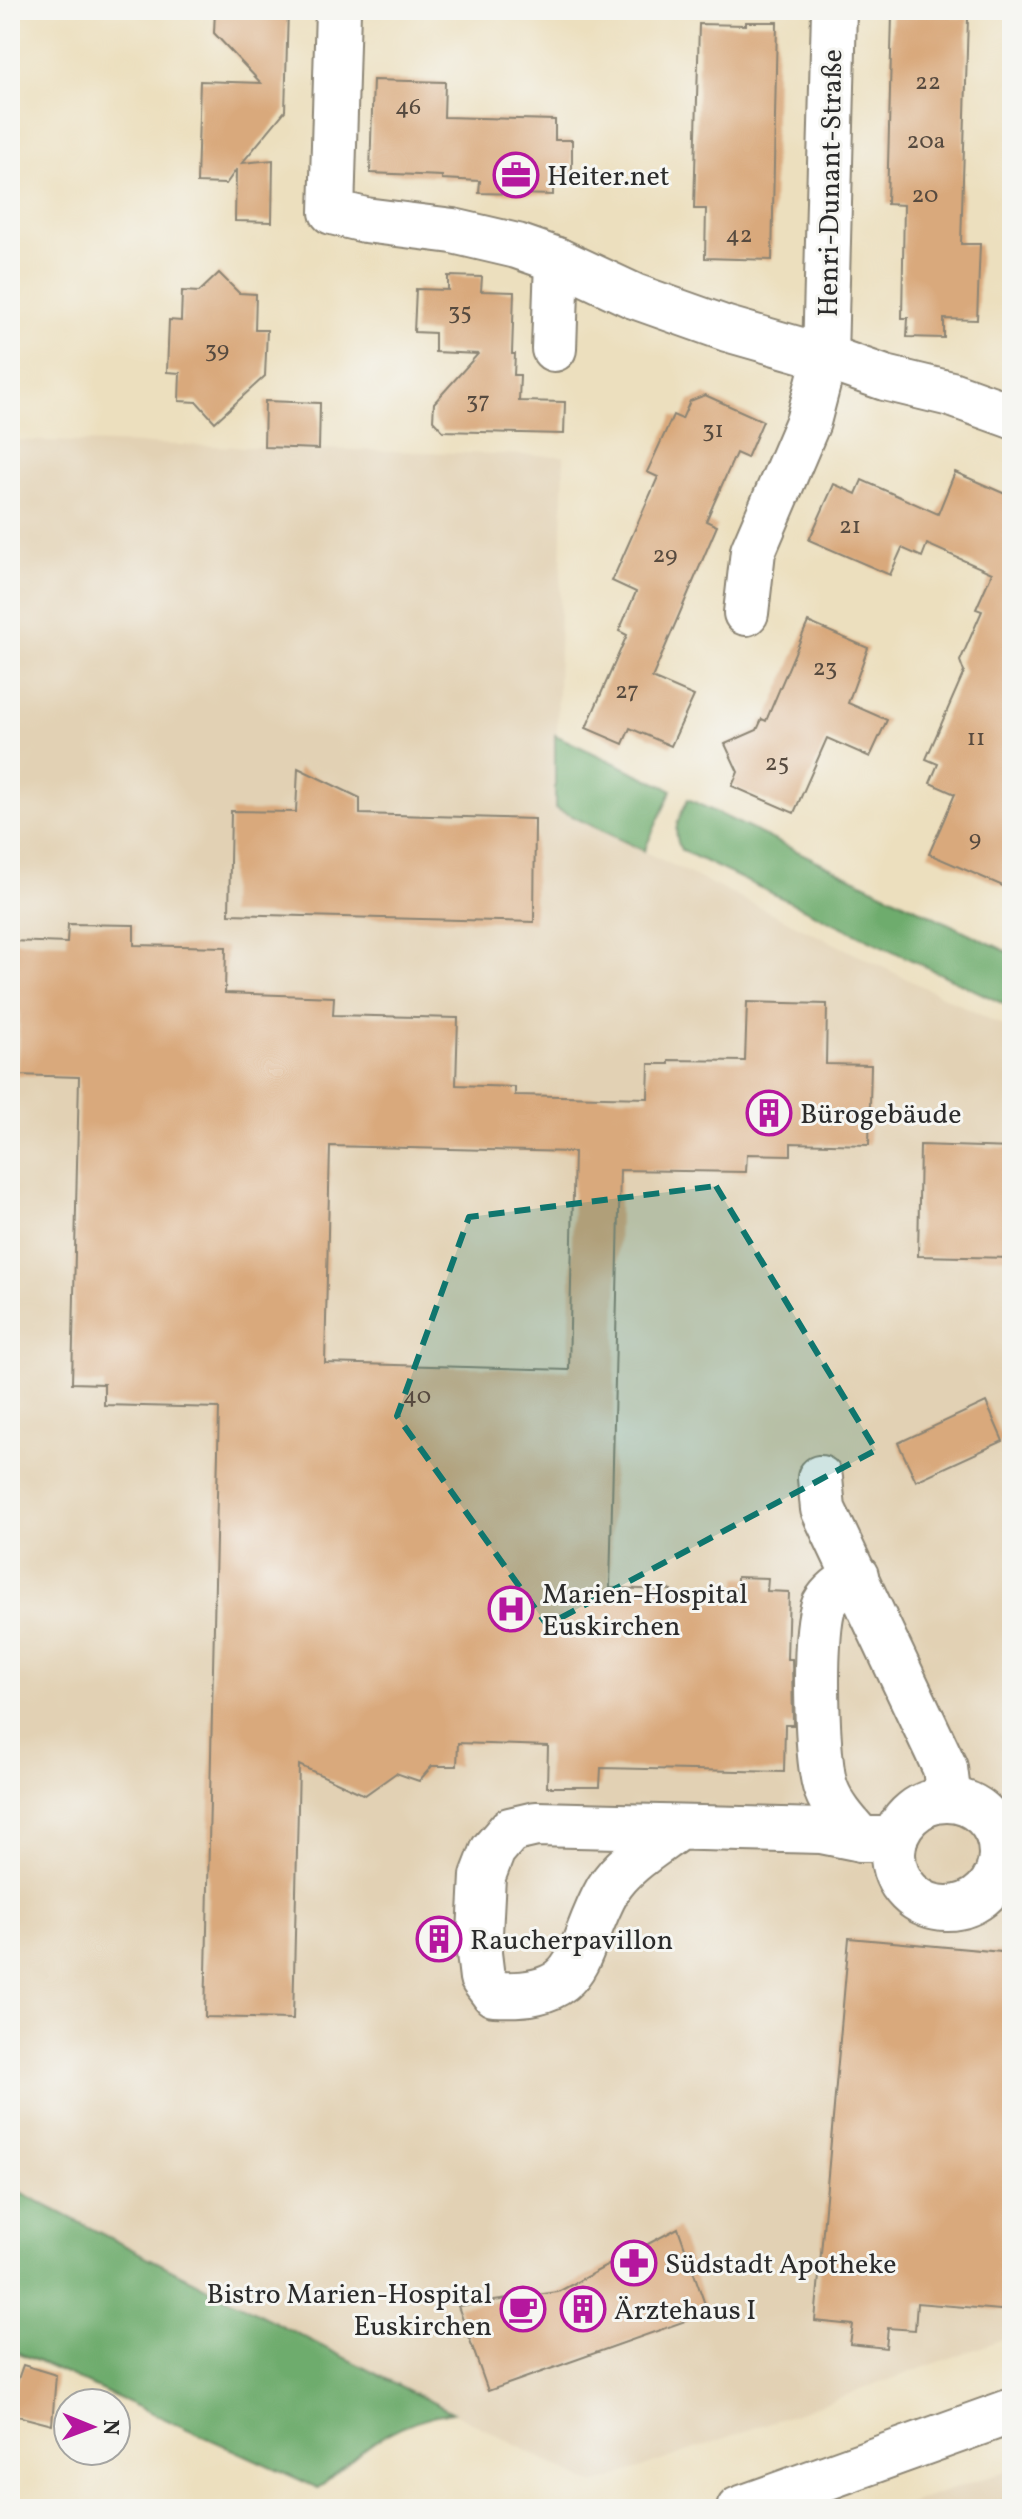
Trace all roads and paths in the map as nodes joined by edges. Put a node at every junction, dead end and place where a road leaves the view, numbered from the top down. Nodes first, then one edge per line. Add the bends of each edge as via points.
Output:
1 (338, 10) edge
2 (834, 10) edge
3 (557, 260) junction
4 (554, 349) dead end
5 (825, 357) junction
6 (1012, 416) edge
7 (746, 613) dead end
8 (820, 1478) dead end
9 (856, 1576) junction
10 (949, 1800) junction
11 (678, 1828) junction
12 (878, 1839) junction
13 (1004, 1857) edge
14 (1012, 2411) edge
15 (739, 2509) edge

1 - 3 street, Henri-Dunant-Straße via 332,212 481,236
2 - 5 street, Henri-Dunant-Straße
3 - 4 street
3 - 5 street, Henri-Dunant-Straße via 634,296
5 - 6 street, Henri-Dunant-Straße
5 - 7 street, Henri-Dunant-Straße via 808,422 753,551
8 - 9 street via 823,1509
9 - 10 street via 933,1737
9 - 12 street via 824,1606 817,1725 820,1769 839,1813
10 - 12 street via 925,1804 900,1828
10 - 13 street via 980,1810 995,1827
11 - 11 street via 536,1824 510,1830 493,1850 480,1906 482,1978 494,1994 544,1990 564,1979 576,1965 609,1889 628,1865
11 - 12 street via 821,1831
12 - 13 street via 893,1851 898,1875 911,1894 942,1908 964,1905 983,1894
14 - 15 street

